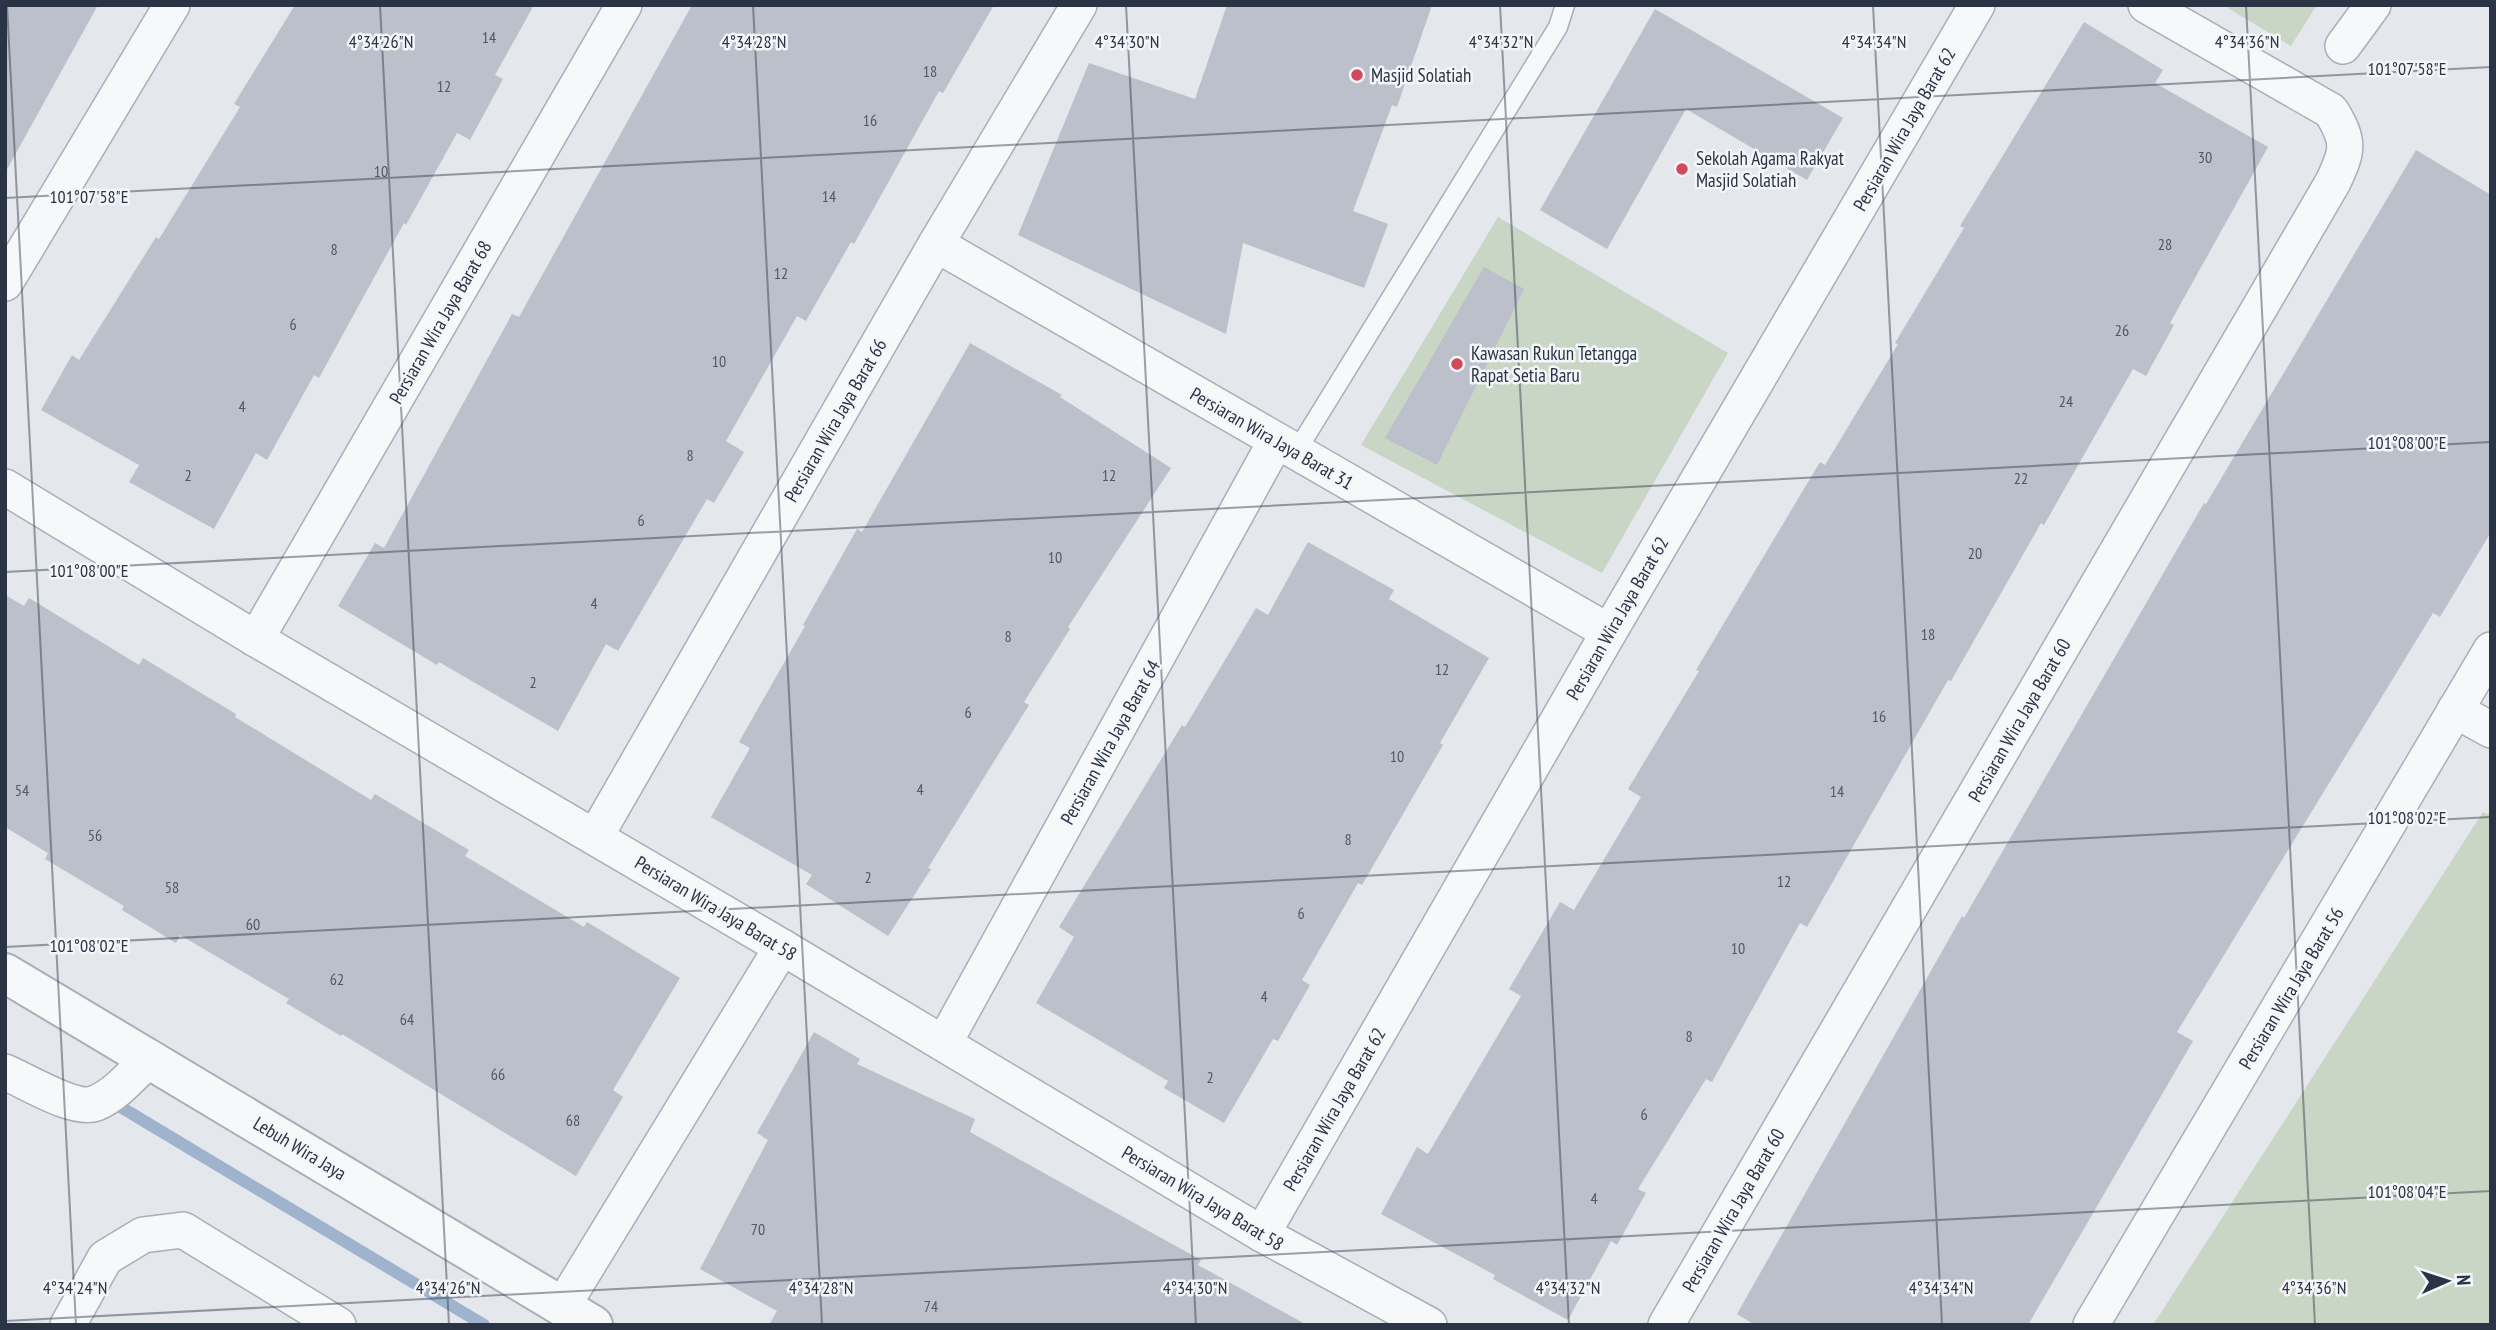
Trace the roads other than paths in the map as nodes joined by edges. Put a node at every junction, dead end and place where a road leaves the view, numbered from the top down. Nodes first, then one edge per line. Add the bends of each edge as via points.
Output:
1 (172, 5) edge
2 (624, 5) edge
3 (1079, 5) edge
4 (1565, 5) edge
5 (1977, 5) edge
6 (2146, 5) edge
7 (2373, 5) edge
8 (2343, 46) dead end
9 (936, 244) junction
10 (5, 283) edge
11 (1286, 446) junction
12 (5, 487) edge
13 (1609, 632) junction
14 (256, 639) junction
15 (2491, 650) edge
16 (2455, 710) junction
17 (2491, 730) edge
18 (595, 837) junction
19 (782, 947) junction
20 (5, 973) edge
21 (944, 1043) junction
22 (150, 1058) junction
23 (5, 1072) edge
24 (1262, 1234) junction
25 (577, 1316) edge
26 (68, 1325) edge
27 (338, 1325) edge
28 (1429, 1325) edge
29 (1666, 1325) edge
30 (2091, 1325) edge

1 - 10 street
2 - 14 street, Persiaran Wira Jaya Barat 68
3 - 9 street, Persiaran Wira Jaya Barat 66
4 - 11 lane via 1558,27
5 - 13 street, Persiaran Wira Jaya Barat 62
6 - 29 street, Persiaran Wira Jaya Barat 60 via 2331,111 2345,132 2344,159
7 - 8 street
9 - 11 street, Persiaran Wira Jaya Barat 31
9 - 18 street, Persiaran Wira Jaya Barat 66
11 - 13 street, Persiaran Wira Jaya Barat 31
11 - 21 street, Persiaran Wira Jaya Barat 64
12 - 14 street, Persiaran Wira Jaya Barat 58
13 - 24 street, Persiaran Wira Jaya Barat 62
14 - 18 street, Persiaran Wira Jaya Barat 58
15 - 16 street, Persiaran Wira Jaya Barat 56
16 - 17 street
16 - 30 street, Persiaran Wira Jaya Barat 56
18 - 19 street, Persiaran Wira Jaya Barat 58
19 - 21 street, Persiaran Wira Jaya Barat 58
19 - 25 street
20 - 22 street, Lebuh Wira Jaya
21 - 24 street, Persiaran Wira Jaya Barat 58
22 - 23 street via 94,1105 78,1106
22 - 25 street, Lebuh Wira Jaya
24 - 28 street, Persiaran Wira Jaya Barat 58
26 - 27 street via 105,1258 143,1235 183,1230

